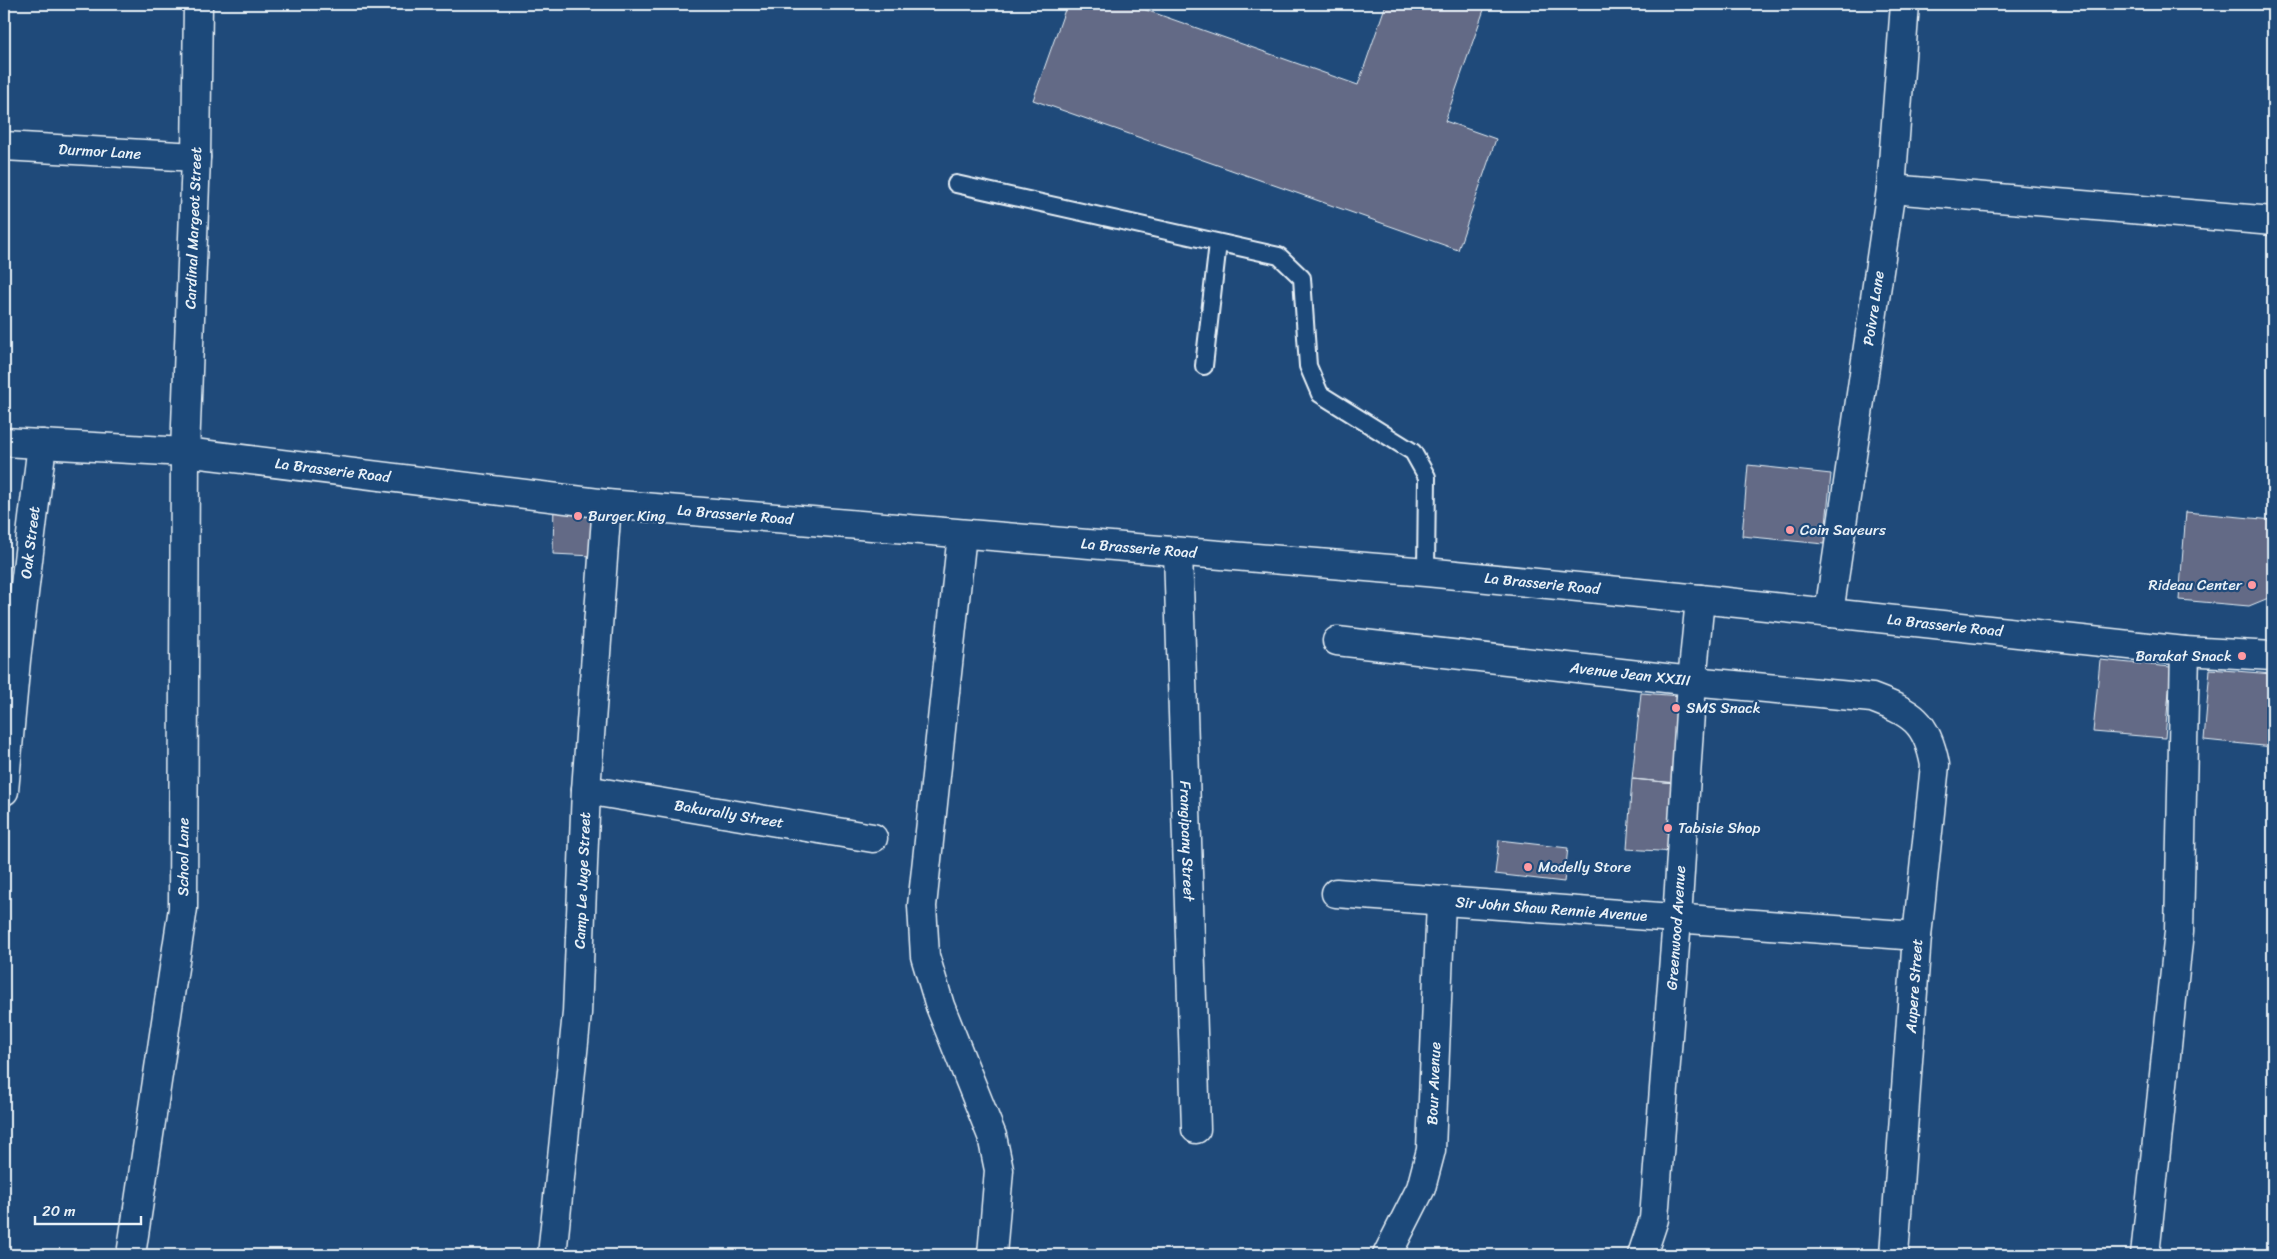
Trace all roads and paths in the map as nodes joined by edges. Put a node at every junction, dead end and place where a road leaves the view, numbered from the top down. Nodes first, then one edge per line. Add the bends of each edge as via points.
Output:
1 (198, 4) edge
2 (1905, 4) edge
3 (4, 146) edge
4 (196, 157) junction
5 (956, 184) dead end
6 (1891, 189) junction
7 (2273, 221) edge
8 (1218, 243) junction
9 (1204, 366) dead end
10 (4, 442) edge
11 (42, 444) junction
12 (185, 452) junction
13 (607, 504) junction
14 (962, 534) junction
15 (1178, 552) junction
16 (1426, 572) junction
17 (1700, 599) junction
18 (1829, 613) junction
19 (1337, 641) dead end
20 (2185, 650) junction
21 (2273, 656) edge
22 (10, 660) edge
23 (1692, 681) junction
24 (1918, 722) joint
25 (586, 790) junction
26 (4, 791) edge
27 (873, 838) dead end
28 (1336, 893) dead end
29 (1441, 902) junction
30 (1677, 918) junction
31 (1917, 936) junction
32 (1196, 1129) dead end
33 (131, 1255) edge
34 (552, 1255) edge
35 (992, 1255) edge
36 (1387, 1255) edge
37 (1642, 1255) edge
38 (1894, 1255) edge
39 (2146, 1255) edge

1 - 4 street, Cardinal Margeot Street
2 - 6 street, Poivre Lane
3 - 4 street, Durmor Lane
4 - 12 street, Cardinal Margeot Street
5 - 8 lane
6 - 7 street
6 - 18 street, Poivre Lane
8 - 9 lane
8 - 16 lane via 1279,256 1302,278 1308,366 1320,394 1412,452 1427,477
10 - 11 street, La Brasserie Road
11 - 12 street, La Brasserie Road
11 - 22 street, Oak Street
12 - 13 street, La Brasserie Road
12 - 33 street, School Lane via 183,908
13 - 14 street, La Brasserie Road
13 - 25 street, Camp Le Juge Street
14 - 15 street, La Brasserie Road
14 - 35 street via 922,906 925,956 940,1006 992,1136 999,1170
15 - 16 street, La Brasserie Road
15 - 32 street, Frangipany Street
16 - 17 street, La Brasserie Road
17 - 18 street, La Brasserie Road
17 - 23 street, Greenwood Avenue
18 - 20 street, La Brasserie Road
19 - 23 street, Avenue Jean XXIII
20 - 21 street, La Brasserie Road
20 - 39 street via 2179,932
22 - 26 street, Oak Street
23 - 24 street, Avenue Jean XXIII via 1872,698 1896,707
23 - 30 street, Greenwood Avenue
24 - 31 street, Aupere Street via 1931,742 1935,765
25 - 27 street, Bakurally Street
25 - 34 street, Camp Le Juge Street via 577,1013
28 - 29 street, Sir John Shaw Rennie Avenue
29 - 30 street, Sir John Shaw Rennie Avenue
29 - 36 street, Bour Avenue via 1431,1150 1421,1188
30 - 31 street, Sir John Shaw Rennie Avenue
30 - 37 street, Greenwood Avenue via 1654,1219
31 - 38 street, Aupere Street

